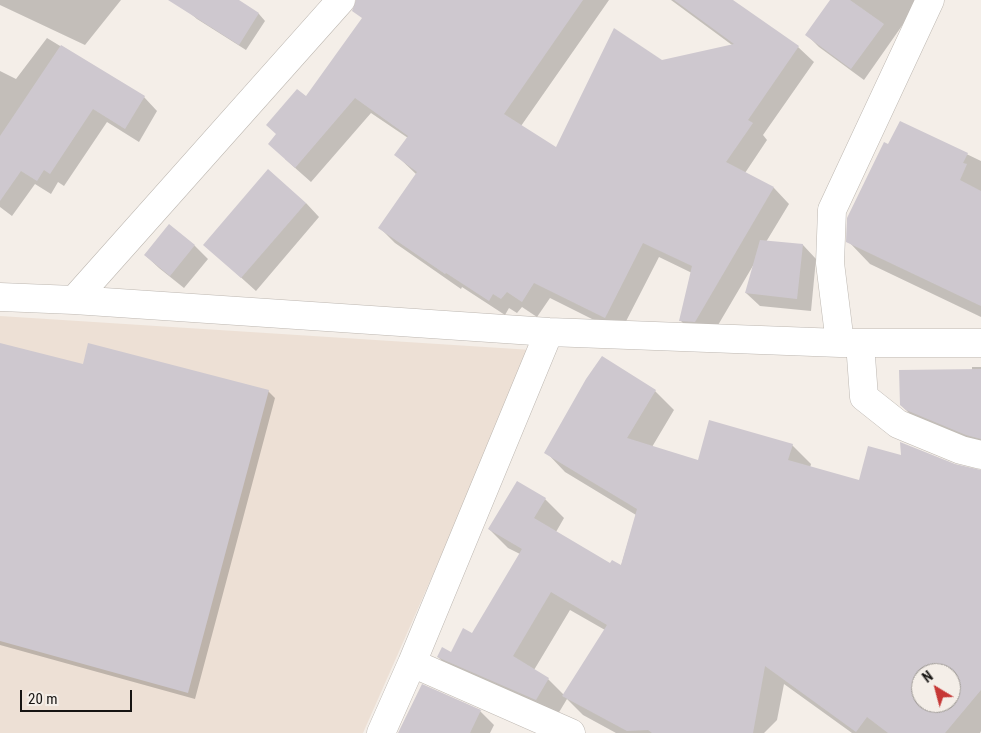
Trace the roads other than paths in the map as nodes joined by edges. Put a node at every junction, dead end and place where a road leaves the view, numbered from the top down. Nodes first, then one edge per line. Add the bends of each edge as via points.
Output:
1 (341, 0) edge
2 (930, 0) edge
3 (0, 297) edge
4 (74, 300) junction
5 (549, 332) junction
6 (850, 343) junction
7 (981, 343) edge
8 (981, 455) edge
9 (412, 663) junction
10 (381, 733) edge
11 (571, 733) edge

1 - 4 street
2 - 6 street via 832,210 830,263
3 - 4 street
4 - 5 street
5 - 6 street
5 - 9 street
6 - 7 street
6 - 8 street via 864,397 898,424
9 - 10 street
9 - 11 street

